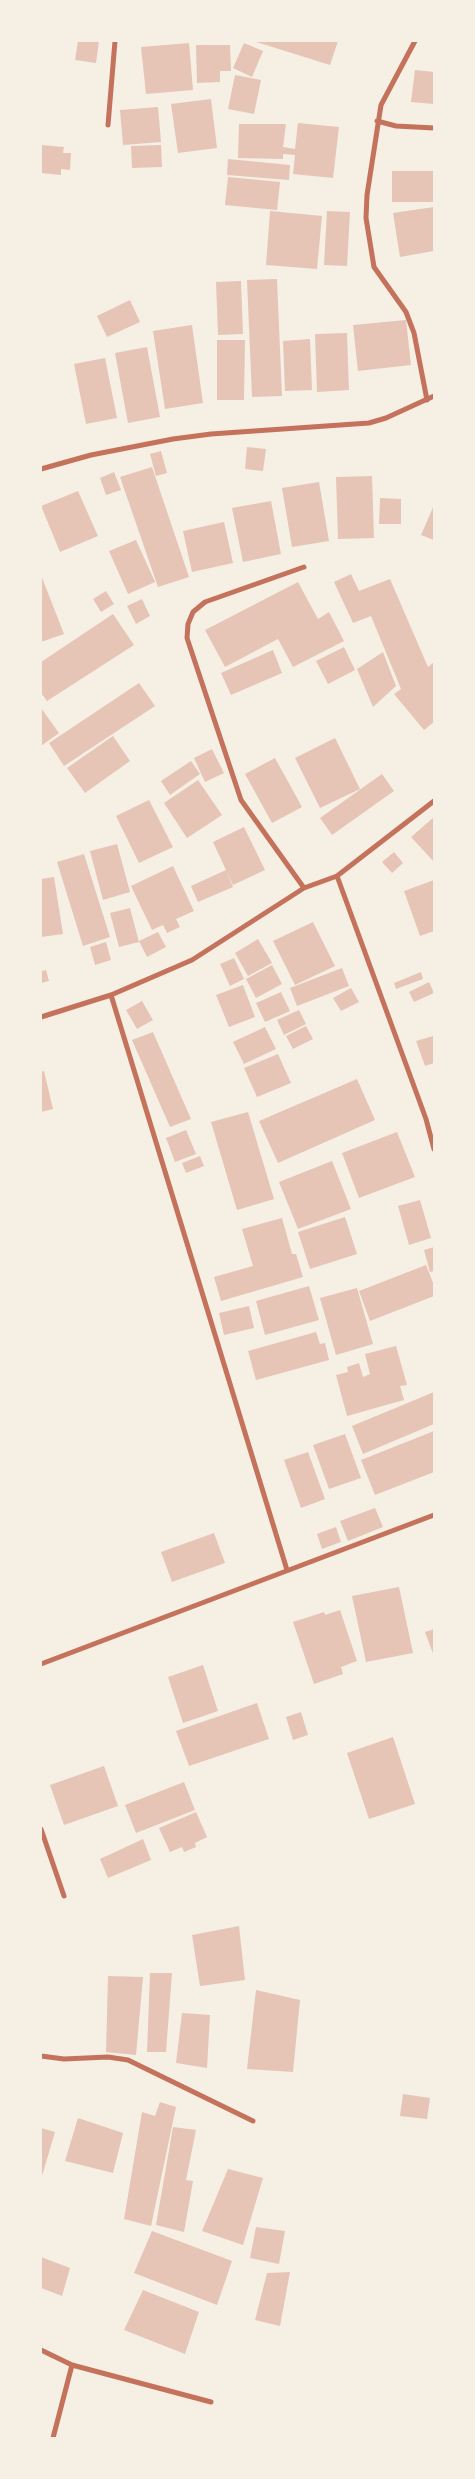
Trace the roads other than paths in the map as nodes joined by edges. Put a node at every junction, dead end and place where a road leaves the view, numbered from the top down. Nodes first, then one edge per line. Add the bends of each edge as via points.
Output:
1 (115, 41) edge
2 (415, 41) edge
3 (377, 121) junction
4 (108, 125) dead end
5 (434, 128) edge
6 (434, 396) edge
7 (427, 400) junction
8 (41, 469) edge
9 (304, 567) dead end
10 (434, 801) edge
11 (337, 876) junction
12 (304, 888) junction
13 (112, 995) junction
14 (41, 1017) edge
15 (434, 1117) edge
16 (426, 1119) junction
17 (434, 1149) edge
18 (434, 1515) edge
19 (287, 1570) junction
20 (41, 1664) edge
21 (41, 1830) edge
22 (64, 1896) dead end
23 (41, 2056) edge
24 (254, 2121) dead end
25 (41, 2350) edge
26 (72, 2365) junction
27 (211, 2402) dead end
28 (54, 2438) edge

1 - 4 street
2 - 3 street via 381,105
3 - 5 street via 396,126
3 - 7 street via 366,218 374,268 406,312 414,333
6 - 7 street
7 - 8 street via 369,423 173,439 91,455
9 - 12 street via 205,602 193,612 188,624 188,638 241,800
10 - 11 street
11 - 12 street
11 - 16 street
12 - 13 street via 192,960
13 - 14 street
13 - 19 street
15 - 16 street
16 - 17 street
18 - 19 street
19 - 20 street
21 - 22 street
23 - 24 street via 128,2060
25 - 26 street
26 - 27 street
26 - 28 street

